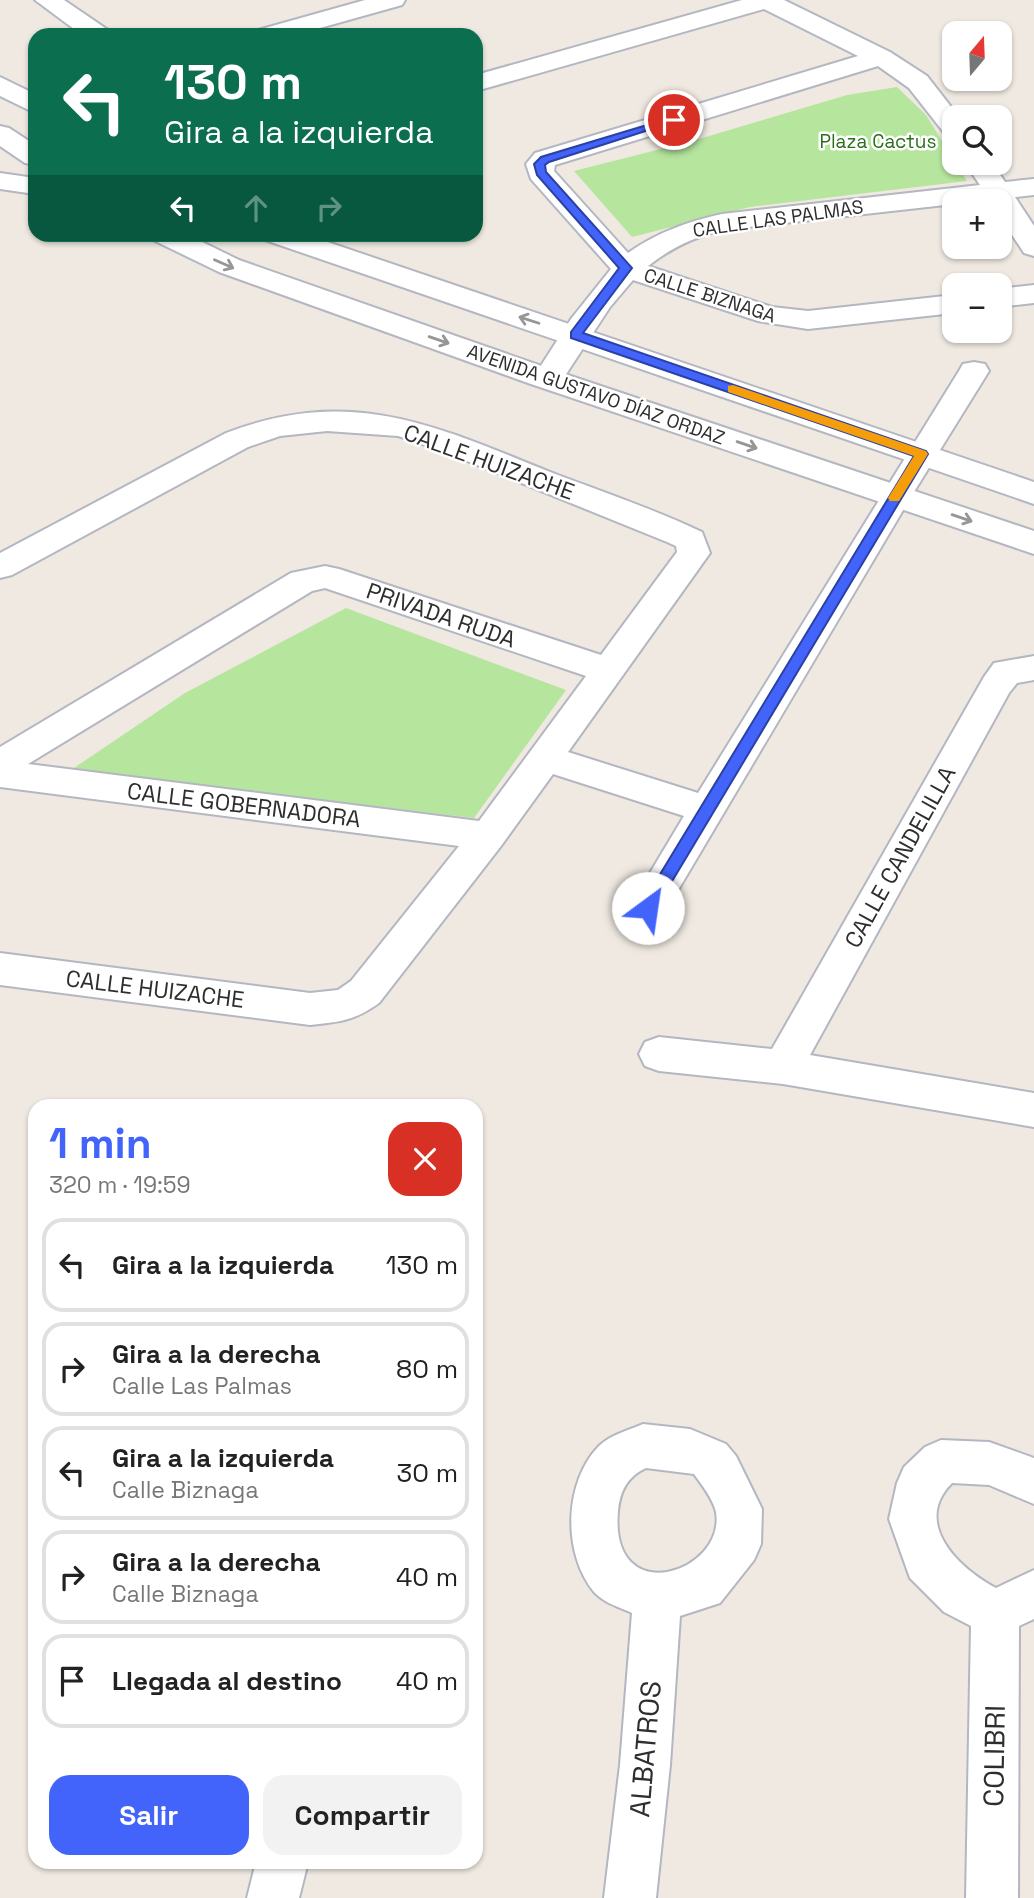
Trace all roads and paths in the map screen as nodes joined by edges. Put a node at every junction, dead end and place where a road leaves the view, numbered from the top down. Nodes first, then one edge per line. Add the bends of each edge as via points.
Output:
1 (393, 0) edge
2 (765, 0) edge
3 (51, 1) edge
4 (89, 28) edge
5 (292, 28) edge
6 (881, 57) junction
7 (483, 81) edge
8 (0, 85) edge
9 (28, 99) edge
10 (942, 113) edge
11 (0, 134) edge
12 (28, 152) edge
13 (0, 181) edge
14 (28, 185) edge
15 (1034, 187) edge
16 (1012, 190) edge
17 (942, 198) edge
18 (1012, 212) edge
19 (179, 242) edge
20 (299, 242) edge
21 (1034, 247) edge
22 (626, 268) junction
23 (1034, 295) edge
24 (1012, 297) edge
25 (942, 304) edge
26 (576, 335) junction
27 (974, 371) dead end
28 (548, 378) junction
29 (922, 454) junction
30 (1034, 493) edge
31 (896, 495) junction
32 (1034, 543) edge
33 (0, 567) edge
34 (1034, 668) edge
35 (607, 670) junction
36 (545, 758) junction
37 (0, 764) edge
38 (0, 774) edge
39 (707, 810) junction
40 (488, 836) junction
41 (648, 908) dead end
42 (0, 969) edge
43 (659, 1054) dead end
44 (783, 1067) junction
45 (1034, 1110) edge
46 (1034, 1482) edge
47 (657, 1599) dead end
48 (1015, 1604) edge
49 (280, 1869) edge
50 (273, 1898) edge
51 (630, 1898) edge
52 (992, 1898) edge

1 - 5 street
2 - 6 street
2 - 7 street
3 - 4 street
6 - 10 street via 918,82
6 - 22 street, CALLE BIZNAGA via 545,159 541,173
8 - 9 street
11 - 12 street
13 - 14 street
15 - 16 street, CALLE LAS PALMAS
17 - 22 street, CALLE LAS PALMAS via 707,225 670,236
18 - 21 street
19 -> 28 street, AVENIDA GUSTAVO DÍAZ ORDAZ via 229,267
26 -> 20 street
22 - 25 street, CALLE BIZNAGA via 796,320
22 - 26 street, CALLE LAS PALMAS
23 - 24 street
26 - 28 street, CALLE LAS PALMAS
26 - 29 street
27 - 29 street
28 -> 31 street, AVENIDA GUSTAVO DÍAZ ORDAZ
29 - 30 street
29 - 31 street
31 -> 32 street, AVENIDA GUSTAVO DÍAZ ORDAZ
31 - 39 street
33 - 35 street, CALLE HUIZACHE via 251,434 293,424 372,424 419,432 690,540 692,559
34 - 44 street, CALLE CANDELILLA via 1006,672 996,686
35 - 36 street, CALLE HUIZACHE
35 - 37 street, PRIVADA RUDA via 325,577 303,581
36 - 39 street
36 - 40 street, CALLE HUIZACHE
38 - 40 street, CALLE GOBERNADORA
39 - 41 street
40 - 42 street, CALLE HUIZACHE via 365,992 347,1005 310,1009
43 - 44 street
44 - 45 street
46 - 48 street, COLIBRI via 1011,1469 973,1459 941,1462 920,1483 912,1519 927,1562 961,1595
47 - 51 street, ALBATROS
48 - 52 street, COLIBRI
49 - 50 street

